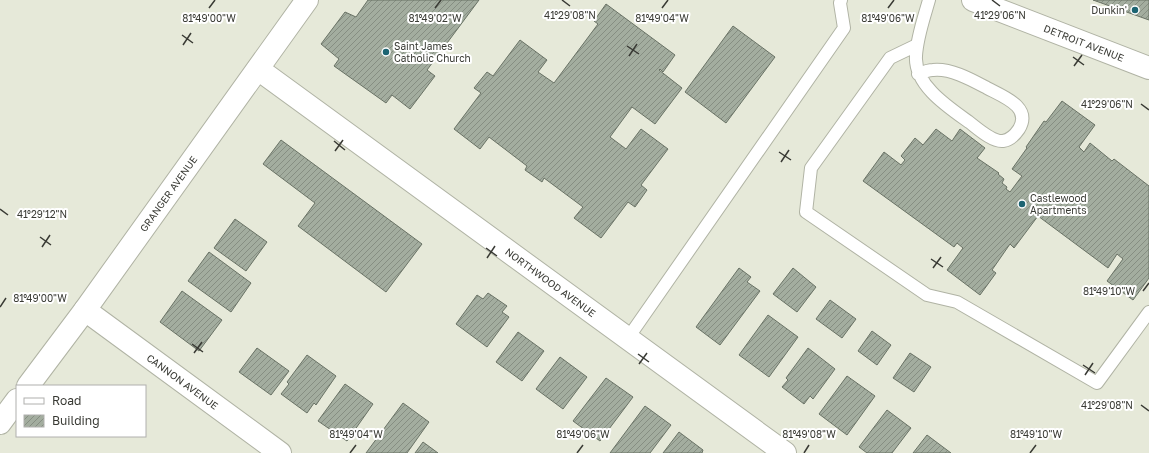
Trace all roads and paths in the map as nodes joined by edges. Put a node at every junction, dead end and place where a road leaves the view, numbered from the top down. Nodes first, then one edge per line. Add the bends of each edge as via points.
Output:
1 (307, 0) edge
2 (841, 0) edge
3 (929, 0) edge
4 (984, 2) edge
5 (917, 45) junction
6 (1149, 68) edge
7 (258, 69) junction
8 (918, 74) junction
9 (86, 310) junction
10 (1149, 312) edge
11 (628, 338) junction
12 (29, 385) edge
13 (16, 401) edge
14 (0, 423) edge
15 (280, 453) edge
16 (785, 453) edge

1 - 7 street, GRANGER AVENUE
2 - 11 lane via 844,28
3 - 5 lane
4 - 6 street, DETROIT AVENUE
5 - 8 lane via 915,58
5 - 10 lane via 890,58 811,168 806,212 927,295 956,302 1097,383
7 - 9 street, GRANGER AVENUE
7 - 11 street, NORTHWOOD AVENUE
8 - 8 lane via 936,96 996,141 1011,138 1023,122 1021,110 970,79 933,69
9 - 12 street, GRANGER AVENUE
9 - 15 street, CANNON AVENUE
11 - 16 street, NORTHWOOD AVENUE
13 - 14 street

